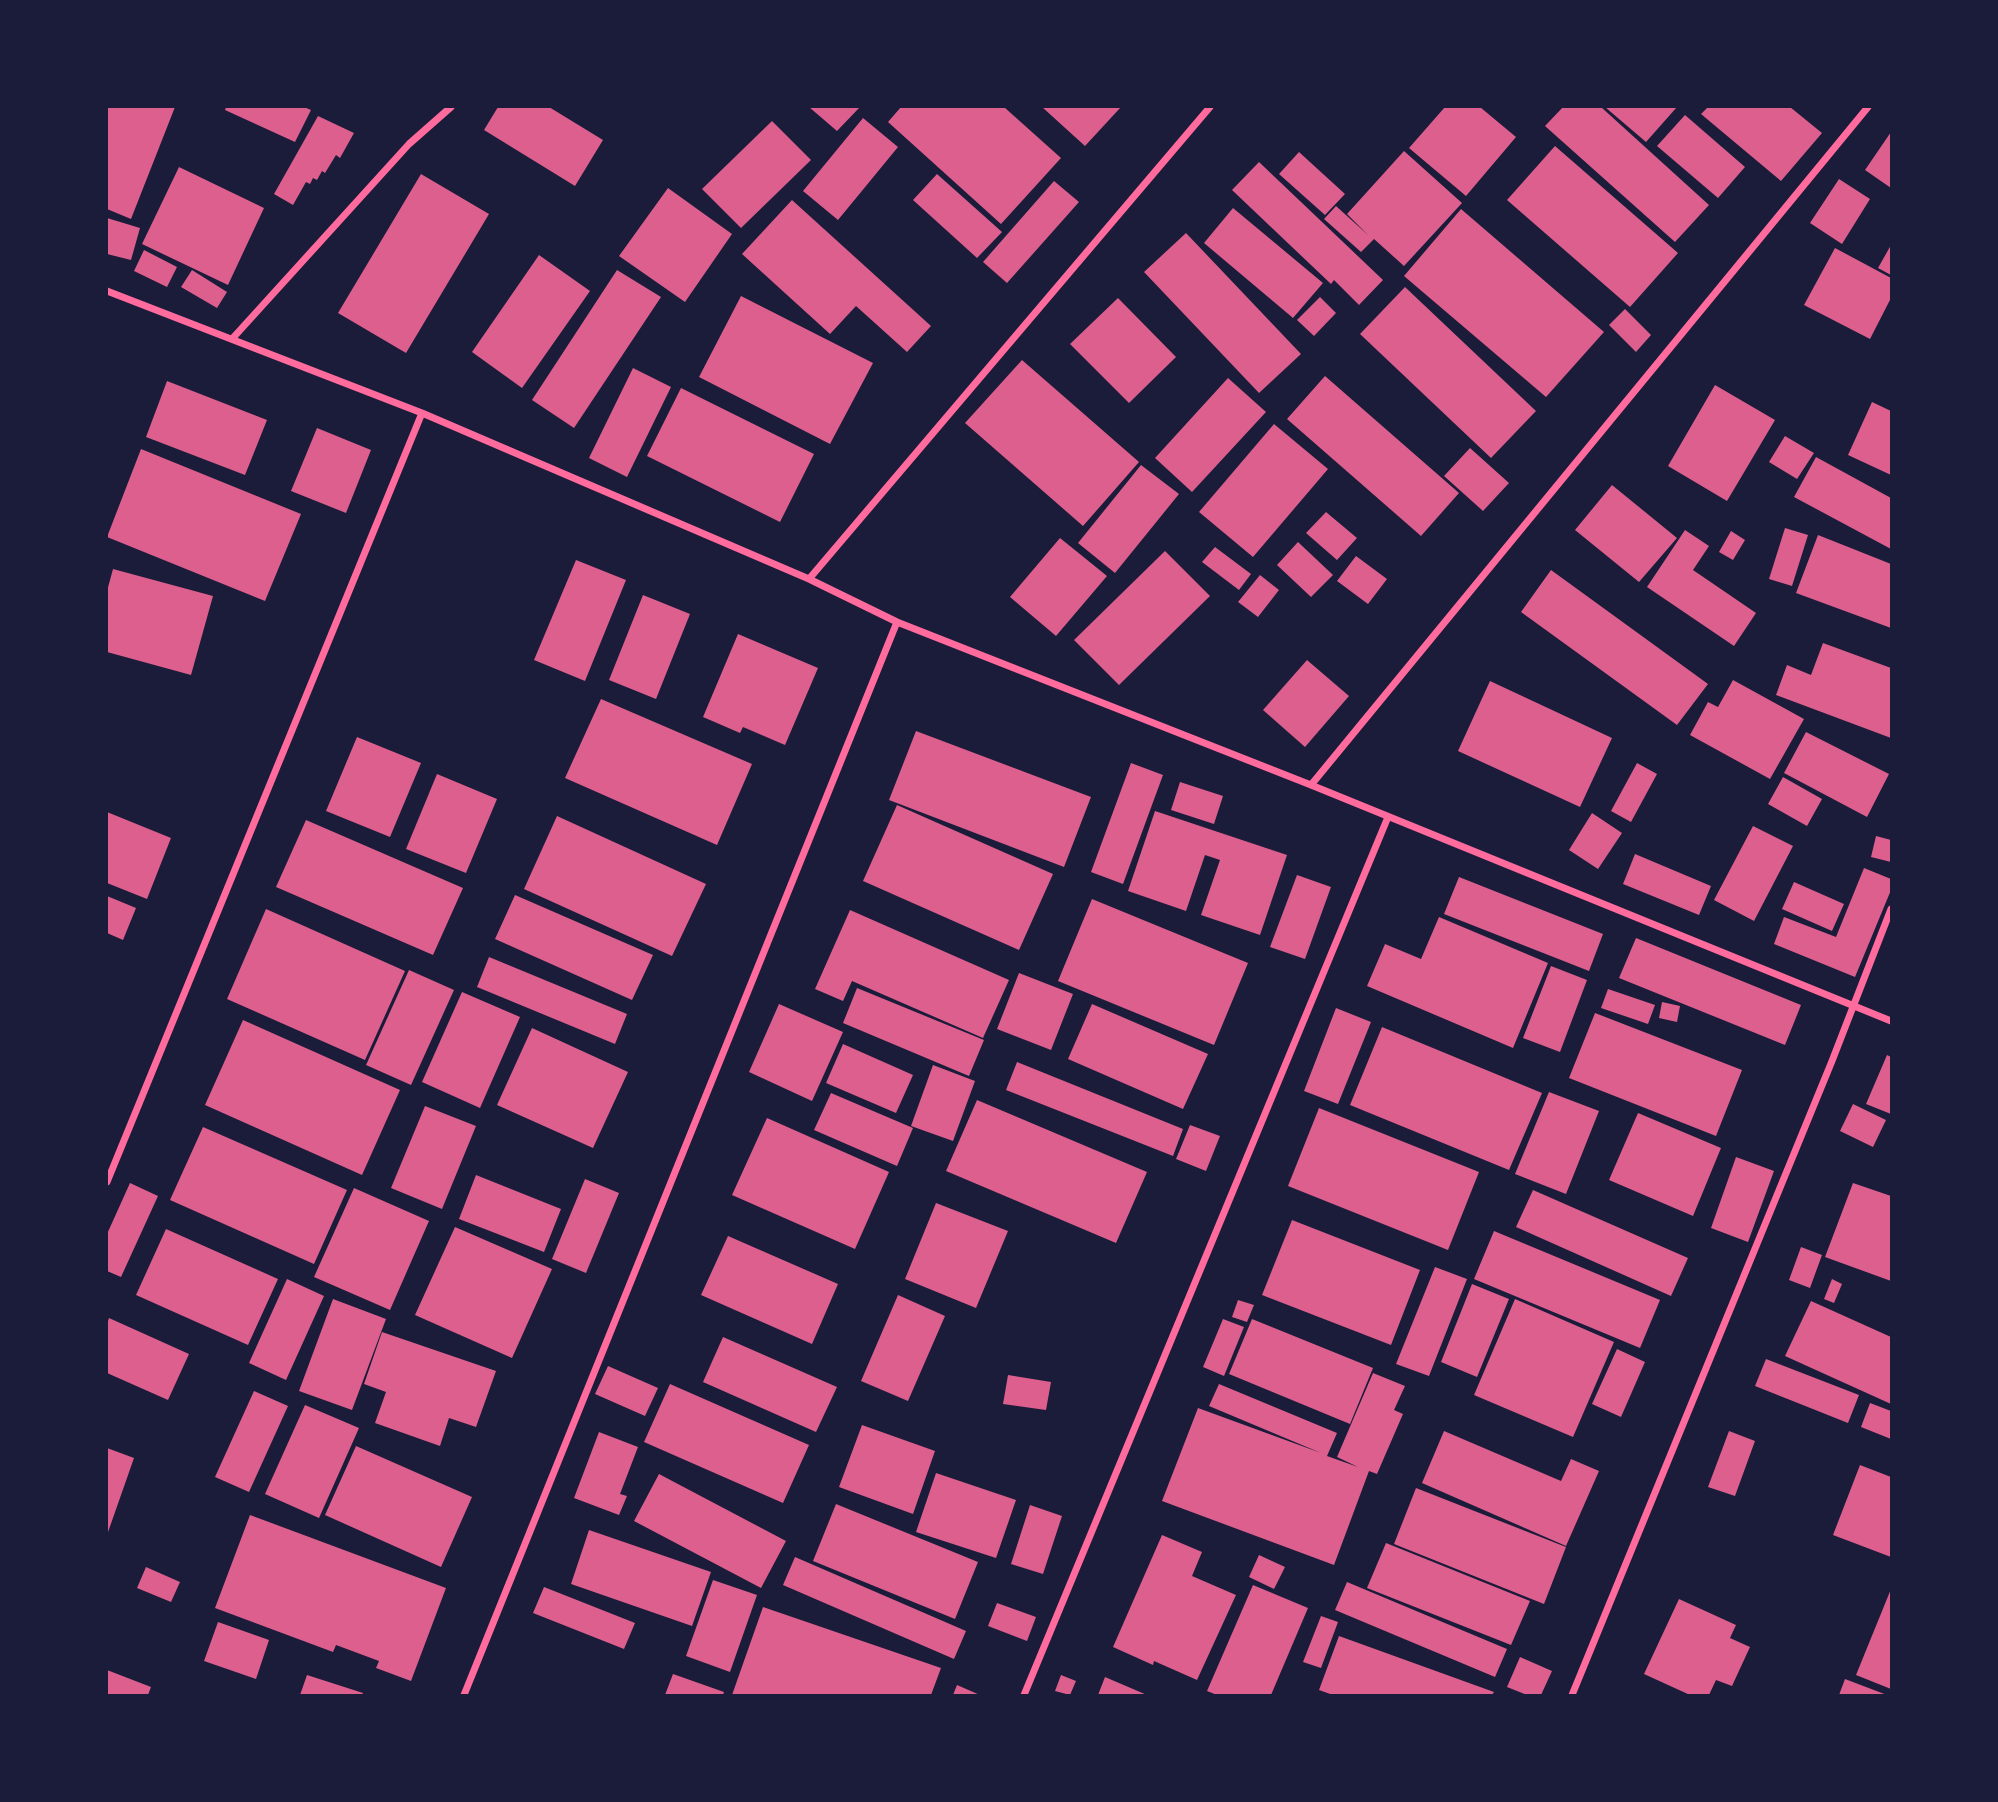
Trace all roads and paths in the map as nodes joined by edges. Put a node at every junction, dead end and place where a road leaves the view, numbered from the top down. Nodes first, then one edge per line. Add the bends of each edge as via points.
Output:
1 (451, 107) edge
2 (1210, 107) edge
3 (1868, 107) edge
4 (107, 291) edge
5 (232, 339) junction
6 (422, 413) junction
7 (809, 579) junction
8 (897, 622) junction
9 (1311, 785) junction
10 (1388, 817) junction
11 (1891, 909) edge
12 (1854, 1005) junction
13 (1891, 1021) edge
14 (107, 1182) edge
15 (464, 1695) edge
16 (1024, 1695) edge
17 (1572, 1695) edge

1 - 5 street via 409,144
2 - 7 street
3 - 9 street
4 - 5 street
5 - 6 street
6 - 7 street
6 - 14 street
7 - 8 street
8 - 9 street
8 - 15 street
9 - 10 street
10 - 12 street
10 - 16 street
11 - 12 street
12 - 13 street
12 - 17 street

